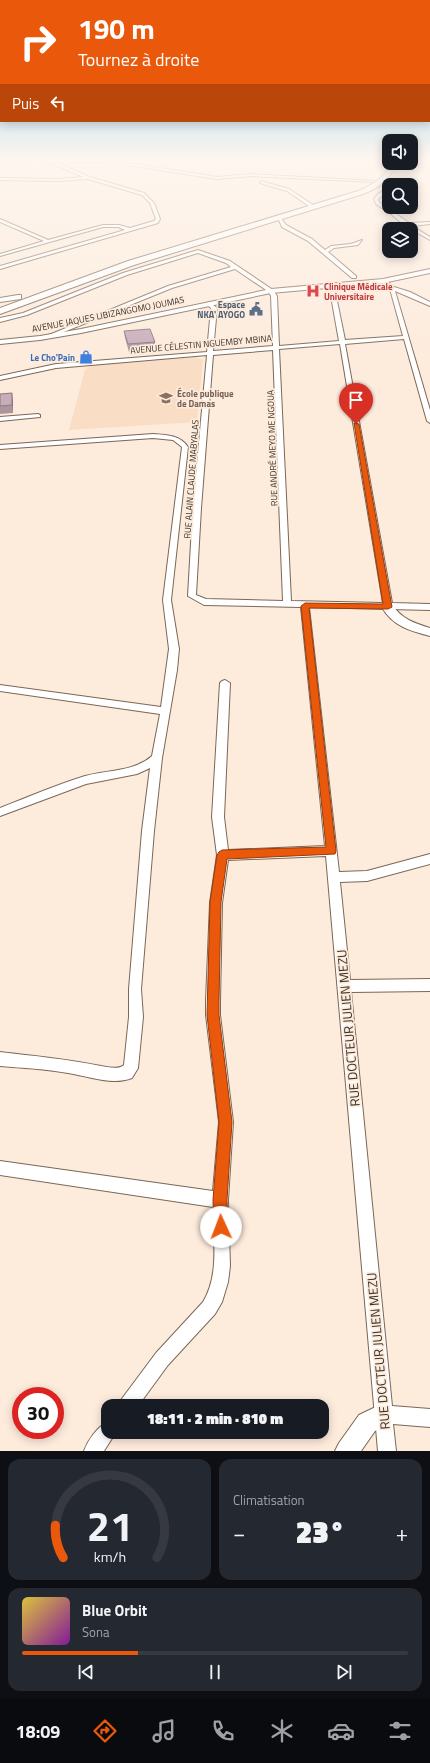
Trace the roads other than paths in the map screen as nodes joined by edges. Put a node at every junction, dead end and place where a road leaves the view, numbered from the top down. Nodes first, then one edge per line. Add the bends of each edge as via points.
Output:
1 (13, 226) edge
2 (145, 226) edge
3 (236, 226) edge
4 (252, 226) edge
5 (284, 226) edge
6 (130, 230) junction
7 (237, 230) junction
8 (418, 232) edge
9 (430, 239) edge
10 (360, 241) dead end
11 (49, 242) junction
12 (198, 251) junction
13 (325, 252) junction
14 (0, 255) edge
15 (235, 267) junction
16 (0, 268) edge
17 (430, 271) edge
18 (354, 277) dead end
19 (383, 281) junction
20 (61, 286) junction
21 (331, 286) junction
22 (392, 288) junction
23 (271, 291) junction
24 (18, 297) junction
25 (0, 300) edge
26 (0, 304) edge
27 (209, 304) junction
28 (430, 304) edge
29 (0, 311) edge
30 (16, 312) junction
31 (25, 314) junction
32 (0, 320) edge
33 (47, 337) junction
34 (406, 337) junction
35 (1, 342) edge
36 (342, 342) junction
37 (276, 346) junction
38 (209, 352) junction
39 (0, 378) edge
40 (38, 416) dead end
41 (0, 419) edge
42 (430, 421) edge
43 (0, 447) edge
44 (287, 605) junction
45 (305, 606) junction
46 (388, 607) junction
47 (430, 608) edge
48 (430, 632) edge
49 (225, 683) dead end
50 (0, 688) edge
51 (165, 711) junction
52 (157, 758) junction
53 (0, 812) edge
54 (331, 851) junction
55 (222, 855) junction
56 (430, 859) edge
57 (334, 877) junction
58 (430, 985) edge
59 (344, 986) junction
60 (0, 1059) edge
61 (0, 1168) edge
62 (220, 1200) junction
63 (132, 1399) edge
64 (384, 1414) junction
65 (430, 1418) edge
66 (102, 1439) edge
67 (93, 1451) edge
68 (347, 1451) edge
69 (387, 1451) edge

1 - 11 street
2 - 6 street
3 - 24 highway via 152,249
4 - 7 highway
5 - 13 street via 310,240
6 - 11 street via 119,226 103,226
6 - 16 street
7 - 12 highway via 220,242
7 - 20 highway
8 - 9 street
10 - 13 street via 354,245 331,247
11 - 14 street
12 - 15 street
12 - 31 street via 125,274
13 - 18 street
15 - 23 street
15 - 33 street via 170,287
17 - 19 main road, AVENUE JAQUES LIBIZANGOMO JOUMAS
19 - 21 main road, AVENUE JAQUES LIBIZANGOMO JOUMAS
19 - 22 street
20 - 29 highway
20 - 30 highway via 60,289
21 - 23 main road, AVENUE JAQUES LIBIZANGOMO JOUMAS
21 - 36 street
22 - 28 street
22 - 34 street
23 - 27 main road, AVENUE JAQUES LIBIZANGOMO JOUMAS
23 - 37 street, RUE ANDRÉ MEYO ME NGOUA via 274,296
24 - 25 main road
24 - 26 highway
27 - 33 main road, AVENUE JAQUES LIBIZANGOMO JOUMAS
27 - 38 street, RUE ALAIN CLAUDE MABYALAS via 214,308
30 - 31 street
30 - 32 highway
31 - 32 street
33 - 35 main road, AVENUE JAQUES LIBIZANGOMO JOUMAS
34 - 36 street, AVENUE CÉLESTIN NGUEMBY MBINA
34 - 42 street
36 - 37 street, AVENUE CÉLESTIN NGUEMBY MBINA
36 - 46 street
37 - 38 street, AVENUE CÉLESTIN NGUEMBY MBINA
37 - 44 street, RUE ANDRÉ MEYO ME NGOUA
38 - 39 street, AVENUE CÉLESTIN NGUEMBY MBINA via 65,365
38 - 44 street, RUE ALAIN CLAUDE MABYALAS via 192,596 204,602
40 - 41 street
43 - 51 street via 153,436 176,439 185,447 167,600 174,649
44 - 45 street
45 - 46 street
45 - 54 street, RUE DOCTEUR JULIEN MEZU
46 - 47 street
46 - 48 street via 396,617
49 - 55 street via 218,817
50 - 51 street
51 - 52 street
52 - 53 street via 145,766 97,777
52 - 60 street via 148,831 131,1068 127,1073 110,1074 67,1066
54 - 55 street
54 - 57 street, RUE DOCTEUR JULIEN MEZU
55 - 62 street via 216,902 213,1001 226,1122
56 - 57 street via 367,876
57 - 59 street, RUE DOCTEUR JULIEN MEZU
58 - 59 street
59 - 64 street, RUE DOCTEUR JULIEN MEZU
61 - 62 street
62 - 63 street via 222,1266 216,1296 209,1308 162,1359
64 - 65 street
64 - 68 street via 367,1423
64 - 69 street, RUE DOCTEUR JULIEN MEZU
66 - 67 street

